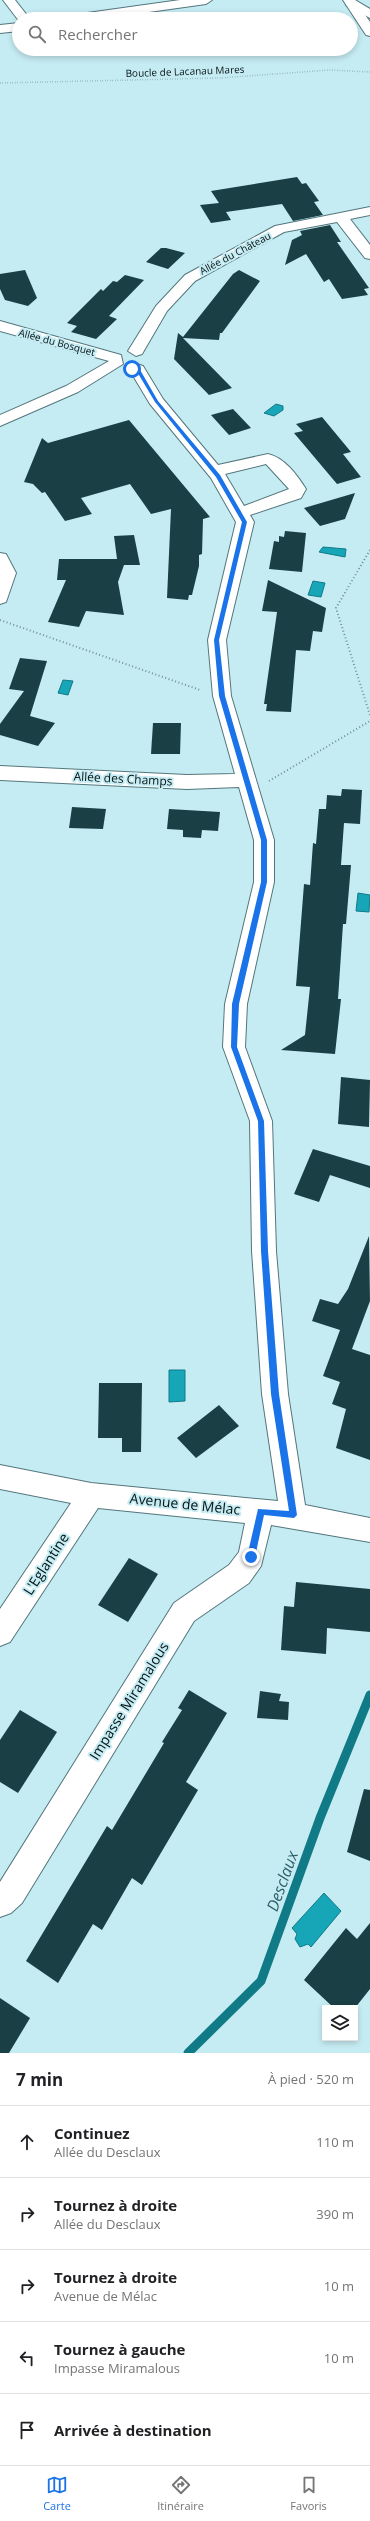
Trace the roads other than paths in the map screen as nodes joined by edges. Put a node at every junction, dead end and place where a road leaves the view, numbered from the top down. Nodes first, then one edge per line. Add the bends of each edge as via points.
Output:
1 (9, 0) edge
2 (206, 0) edge
3 (350, 1) edge
4 (18, 12) edge
5 (122, 12) edge
6 (364, 14) edge
7 (12, 28) edge
8 (0, 29) edge
9 (370, 32) edge
10 (370, 211) edge
11 (340, 216) junction
12 (370, 255) edge
13 (0, 326) edge
14 (136, 360) junction
15 (115, 361) junction
16 (0, 421) edge
17 (214, 471) junction
18 (240, 513) junction
19 (0, 558) edge
20 (0, 598) edge
21 (0, 773) edge
22 (249, 786) junction
23 (0, 1477) edge
24 (91, 1495) junction
25 (261, 1511) junction
26 (294, 1515) junction
27 (370, 1530) edge
28 (0, 1633) edge
29 (0, 1902) edge

1 - 4 street
2 - 5 street
3 - 6 street
6 - 9 street
7 - 8 street
10 - 11 street, Allée du Château
11 - 12 street
11 - 14 street, Allée du Château via 280,229 190,278 161,309
13 - 15 street, Allée du Bosquet
14 - 15 street, Allée du Bosquet via 122,368
14 - 17 street via 156,401
15 - 16 street via 72,389
17 - 18 street
17 - 18 street via 268,459 276,462 298,489 295,494
18 - 22 street via 244,522 217,640 222,696
19 - 20 street via 7,573
21 - 22 street, Allée des Champs
22 - 26 street via 264,840 264,882 236,1004 234,1047 261,1121 264,1251 275,1394
23 - 24 street, Avenue de Mélac
24 - 25 street, Avenue de Mélac
24 - 28 street, L'Eglantine
25 - 26 street, Avenue de Mélac
25 - 29 street, Impasse Miramalous via 251,1557 239,1574 184,1612 11,1892
26 - 27 street, Avenue de Mélac

